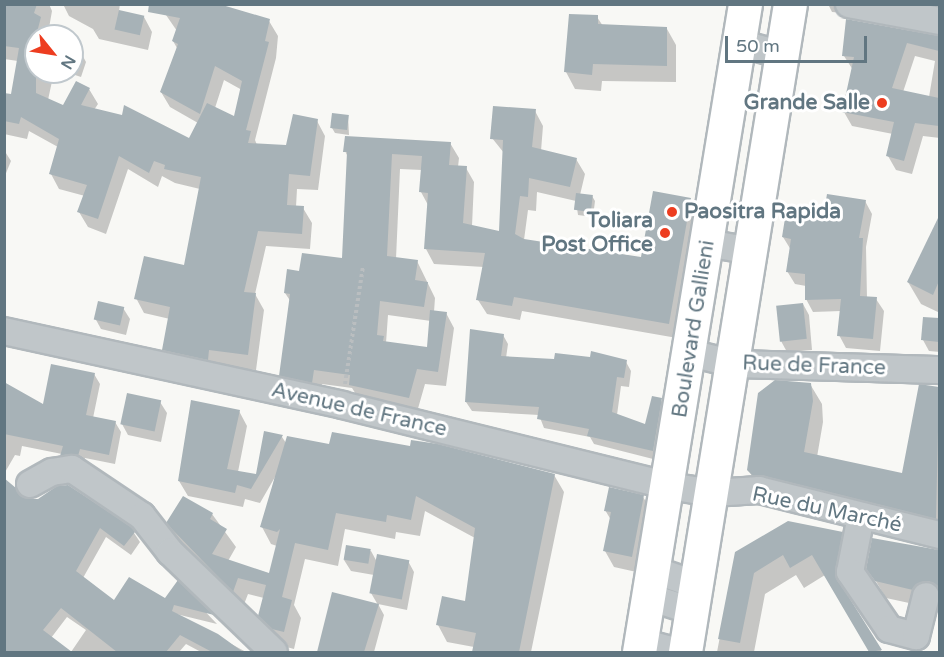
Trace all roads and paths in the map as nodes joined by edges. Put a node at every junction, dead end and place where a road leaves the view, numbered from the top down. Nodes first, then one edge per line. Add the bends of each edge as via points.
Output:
1 (745, 4) edge
2 (790, 4) edge
3 (849, 4) edge
4 (939, 21) edge
5 (739, 43) junction
6 (782, 55) junction
7 (707, 243) junction
8 (751, 251) junction
9 (363, 266) dead end
10 (4, 331) edge
11 (690, 353) junction
12 (734, 364) junction
13 (939, 370) edge
14 (342, 405) junction
15 (30, 484) dead end
16 (669, 486) junction
17 (713, 493) junction
18 (861, 516) junction
19 (939, 535) edge
20 (651, 583) junction
21 (926, 596) dead end
22 (695, 598) junction
23 (640, 647) edge
24 (274, 652) edge
25 (679, 652) edge
26 (685, 652) edge

1 - 5 main road, Boulevard Gallieni
2 - 6 main road
3 - 4 street
5 - 6 street
5 - 7 main road, Boulevard Gallieni
6 - 8 main road
7 - 8 street
7 - 11 main road, Boulevard Gallieni
8 - 12 main road
9 - 14 path
10 - 14 street, Avenue de France
11 - 12 street, Rue de France
11 - 16 main road, Boulevard Gallieni
12 - 13 street, Rue de France
12 - 17 main road
14 - 16 street, Avenue de France
15 - 24 street via 52,472 72,469 142,516 171,552
16 - 17 street, Avenue de France
16 - 20 main road, Boulevard Gallieni
17 - 18 street, Rue du Marché via 759,490
17 - 22 main road
18 - 19 street, Rue du Marché
18 - 21 street via 850,572 889,630 916,636
20 - 22 street
20 - 23 main road, Boulevard Gallieni
22 - 26 main road
23 - 25 street

